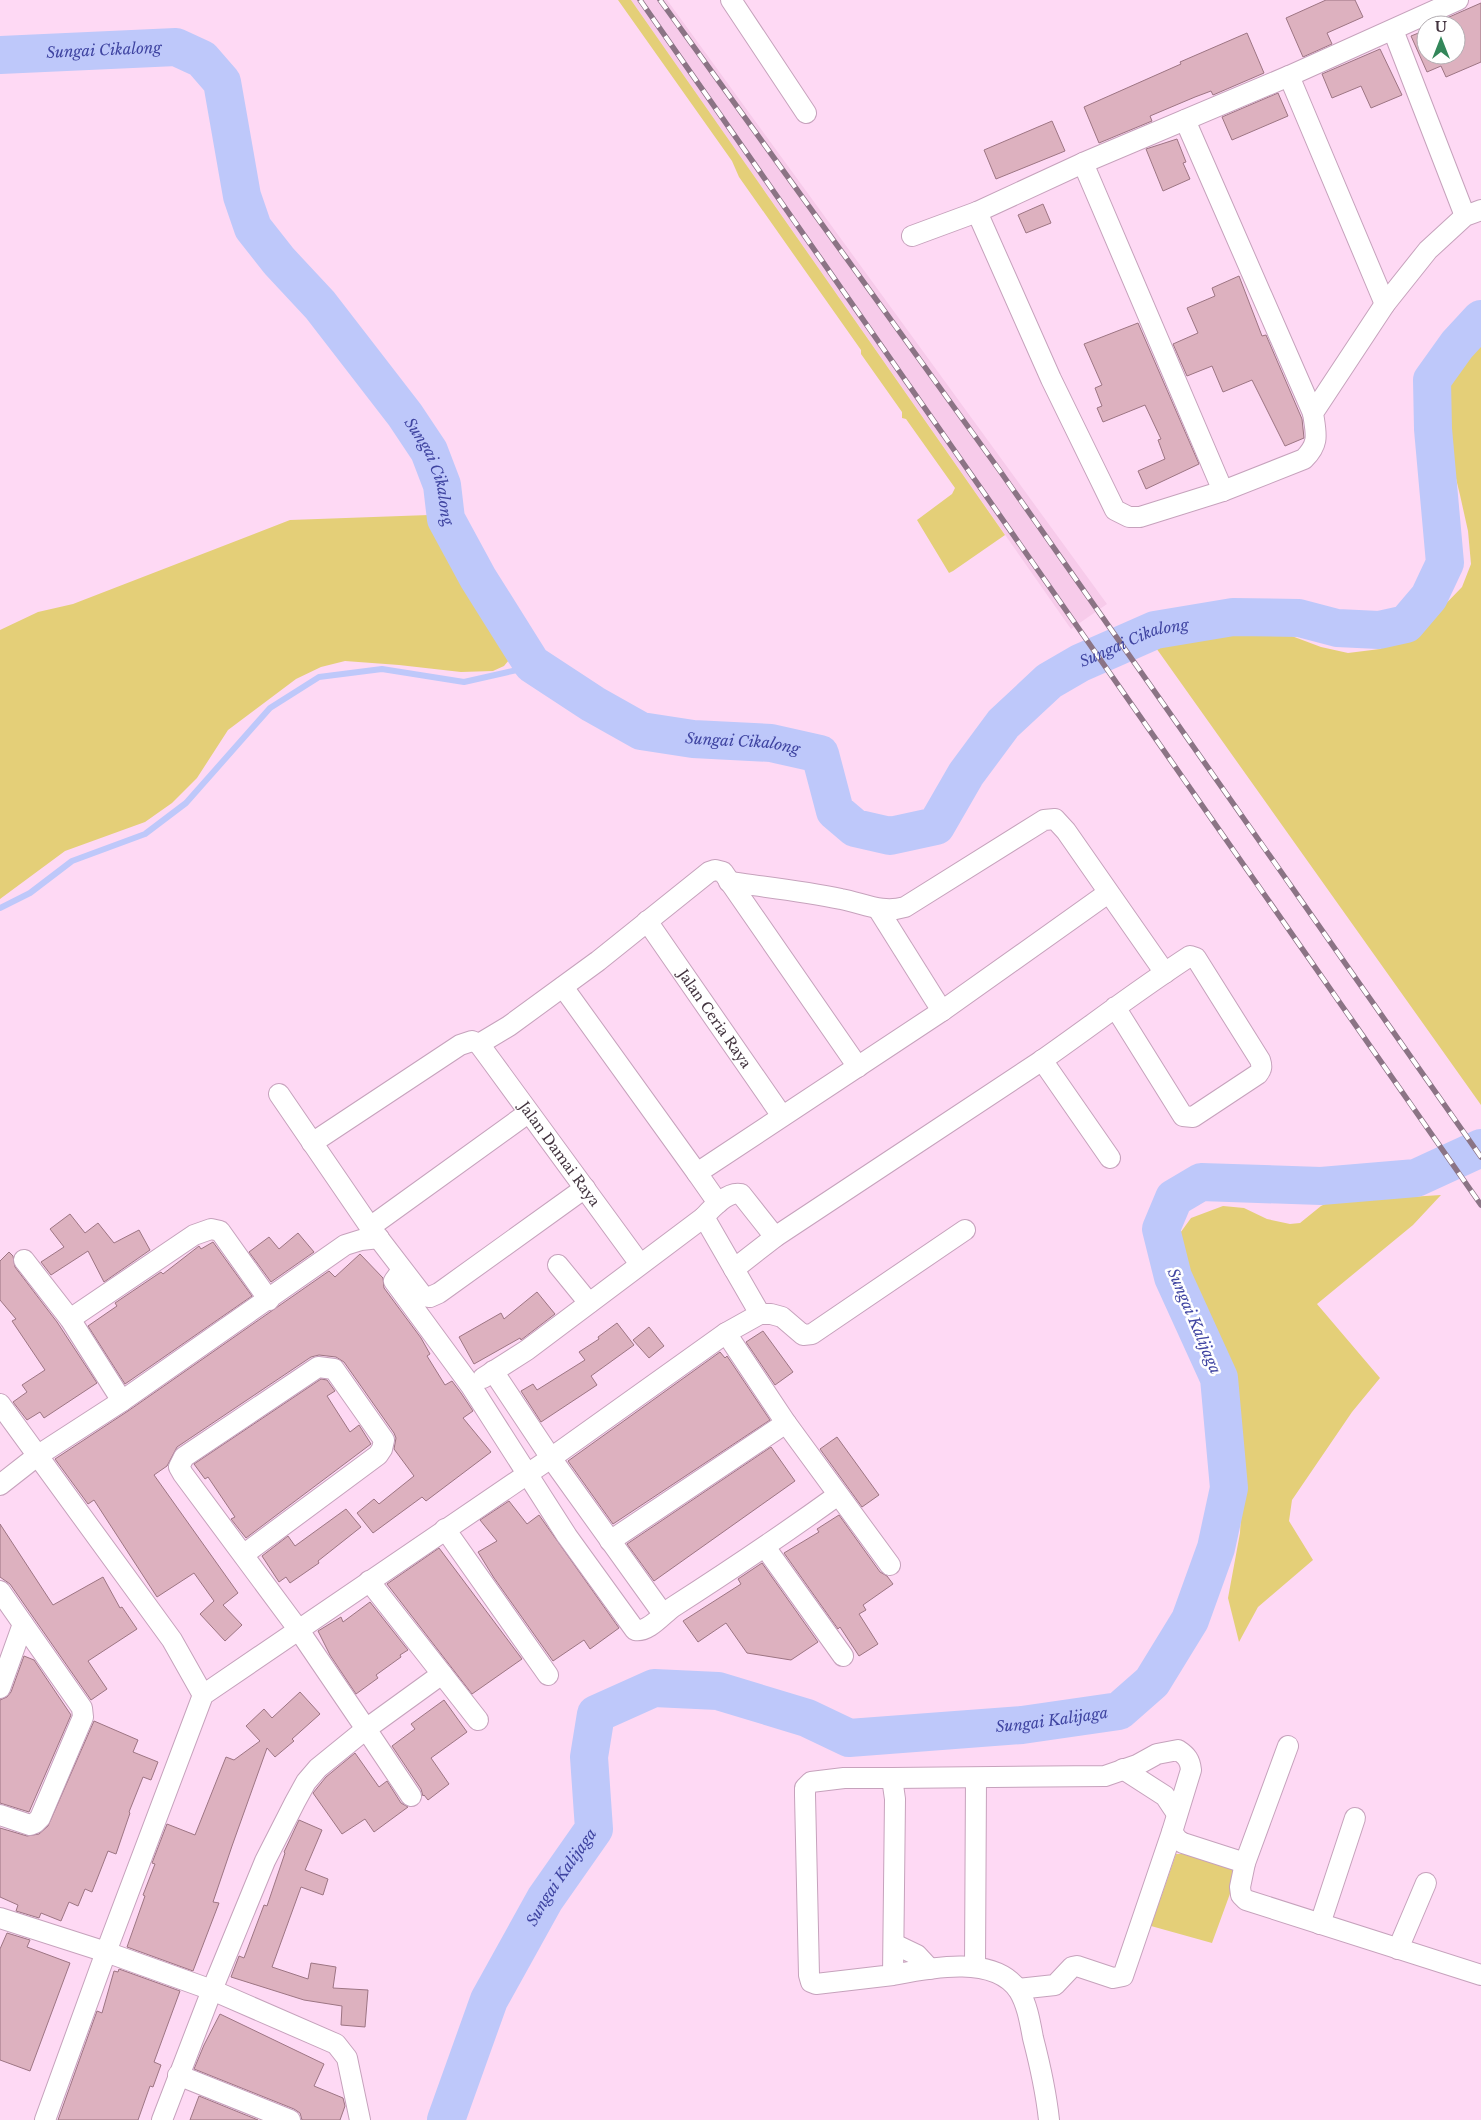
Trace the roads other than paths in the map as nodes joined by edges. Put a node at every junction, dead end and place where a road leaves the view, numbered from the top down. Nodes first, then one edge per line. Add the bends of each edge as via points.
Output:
1 (731, 0) edge
2 (1458, 0) edge
3 (1393, 30) junction
4 (1289, 76) junction
5 (806, 113) dead end
6 (1185, 120) junction
7 (1083, 163) junction
8 (977, 212) junction
9 (1473, 213) edge
10 (912, 236) dead end
11 (1385, 304) junction
12 (1313, 413) junction
13 (1223, 491) junction
14 (729, 882) junction
15 (1108, 893) junction
16 (878, 909) junction
17 (647, 921) junction
18 (1165, 973) junction
19 (563, 987) junction
20 (1115, 1007) junction
21 (942, 1011) junction
22 (479, 1044) junction
23 (1042, 1060) junction
24 (858, 1067) junction
25 (279, 1094) dead end
26 (528, 1114) junction
27 (782, 1116) junction
28 (312, 1143) junction
29 (1110, 1158) dead end
30 (697, 1173) junction
31 (585, 1188) junction
32 (711, 1210) junction
33 (965, 1230) dead end
34 (370, 1236) junction
35 (775, 1237) junction
36 (24, 1260) dead end
37 (558, 1264) dead end
38 (640, 1264) junction
39 (734, 1269) junction
40 (402, 1270) junction
41 (269, 1300) junction
42 (589, 1303) junction
43 (760, 1314) junction
44 (70, 1319) junction
45 (726, 1333) junction
46 (493, 1371) junction
47 (470, 1386) junction
48 (122, 1401) junction
49 (0, 1404) edge
50 (786, 1423) junction
51 (37, 1456) junction
52 (551, 1458) junction
53 (527, 1473) junction
54 (0, 1485) edge
55 (838, 1495) junction
56 (445, 1528) junction
57 (610, 1542) junction
58 (765, 1547) junction
59 (243, 1555) junction
60 (890, 1565) dead end
61 (369, 1581) junction
62 (0, 1591) edge
63 (663, 1614) junction
64 (23, 1624) junction
65 (298, 1629) junction
66 (843, 1656) dead end
67 (442, 1674) junction
68 (548, 1676) dead end
69 (0, 1688) edge
70 (203, 1695) junction
71 (478, 1720) dead end
72 (366, 1729) junction
73 (1288, 1746) dead end
74 (1124, 1769) junction
75 (892, 1778) junction
76 (976, 1778) junction
77 (411, 1796) dead end
78 (0, 1815) edge
79 (1355, 1818) dead end
80 (1175, 1823) junction
81 (1244, 1863) junction
82 (1426, 1883) dead end
83 (0, 1919) edge
84 (1320, 1924) junction
85 (894, 1944) junction
86 (1398, 1949) junction
87 (106, 1952) junction
88 (975, 1967) junction
89 (930, 1969) junction
90 (893, 1975) junction
91 (1481, 1975) edge
92 (212, 1990) junction
93 (1018, 1990) junction
94 (178, 2075) junction
95 (45, 2120) edge
96 (162, 2120) edge
97 (290, 2120) edge
98 (360, 2120) edge
99 (1049, 2120) edge

1 - 5 street
2 - 3 street
3 - 4 street
3 - 9 street
4 - 6 street
4 - 11 street
6 - 7 street
6 - 12 street
7 - 8 street
7 - 13 street
8 - 10 street
8 - 13 street via 1051,379 1115,510 1140,518
9 - 11 street via 1428,250
11 - 12 street
12 - 13 street via 1317,438 1312,451 1304,459
14 - 16 street via 841,899
14 - 17 street via 722,872 708,872
14 - 24 street
15 - 16 street via 1066,831 1058,821 1050,818 905,907
15 - 18 street
15 - 21 street
16 - 21 street
17 - 19 street
17 - 27 street, Jalan Ceria Raya
18 - 20 street
18 - 20 street via 1190,956 1196,958 1260,1060 1262,1066 1258,1074 1193,1117 1183,1116
19 - 22 street
19 - 30 street
20 - 23 street
21 - 24 street
22 - 26 street, Jalan Damai Raya
22 - 28 street via 468,1041 460,1045
23 - 29 street
23 - 35 street
24 - 27 street
25 - 28 street
26 - 31 street, Jalan Damai Raya
26 - 34 street
27 - 30 street
28 - 34 street
30 - 32 street
31 - 38 street, Jalan Damai Raya
31 - 40 street via 434,1296 420,1294
32 - 35 street via 734,1193 741,1194
32 - 38 street
32 - 39 street
33 - 43 street via 806,1336 782,1317
34 - 40 street
34 - 41 street via 345,1245
35 - 39 street
36 - 44 street
37 - 42 street
38 - 42 street
39 - 43 street
40 - 47 street via 394,1281
41 - 44 street via 220,1231 211,1229 194,1235
41 - 48 street
42 - 46 street via 527,1350
43 - 45 street
44 - 48 street
45 - 50 street
45 - 52 street
46 - 47 street
46 - 52 street
47 - 53 street
48 - 51 street
49 - 51 street
50 - 55 street
50 - 57 street
51 - 54 street
51 - 70 street via 172,1640
52 - 53 street
52 - 57 street
53 - 56 street
53 - 63 street via 567,1536 636,1630 647,1628
55 - 58 street
55 - 60 street
56 - 61 street
56 - 68 street
57 - 63 street
58 - 63 street
58 - 66 street
59 - 59 street via 382,1449 384,1440 334,1369 318,1367 181,1462 180,1471
59 - 65 street
61 - 65 street
61 - 67 street
62 - 64 street
64 - 69 street
64 - 78 street via 82,1708 83,1717 40,1818 30,1825
65 - 70 street
65 - 72 street
67 - 71 street
67 - 72 street
70 - 87 street
72 - 77 street
72 - 92 street via 318,1768 306,1782 266,1861
73 - 81 street
74 - 76 street via 1105,1776
74 - 80 street via 1165,1796
74 - 80 street via 1168,1751 1178,1750 1186,1755 1191,1770
75 - 76 street
75 - 85 street via 895,1799
75 - 90 street via 811,1782 806,1788 806,1795 808,1975 811,1982
76 - 88 street
79 - 84 street
80 - 81 street via 1178,1840 1183,1843
80 - 93 street via 1124,1976 1113,1978 1077,1966 1072,1967 1055,1985
81 - 84 street via 1240,1887 1246,1900
82 - 86 street
83 - 87 street
84 - 86 street
85 - 89 street via 917,1956
85 - 90 street
86 - 91 street
87 - 92 street
87 - 95 street
88 - 89 street
88 - 93 street via 1002,1975
89 - 90 street
92 - 94 street
92 - 98 street via 336,2044 347,2058
93 - 99 street via 1026,2005 1046,2088
94 - 96 street
94 - 97 street

